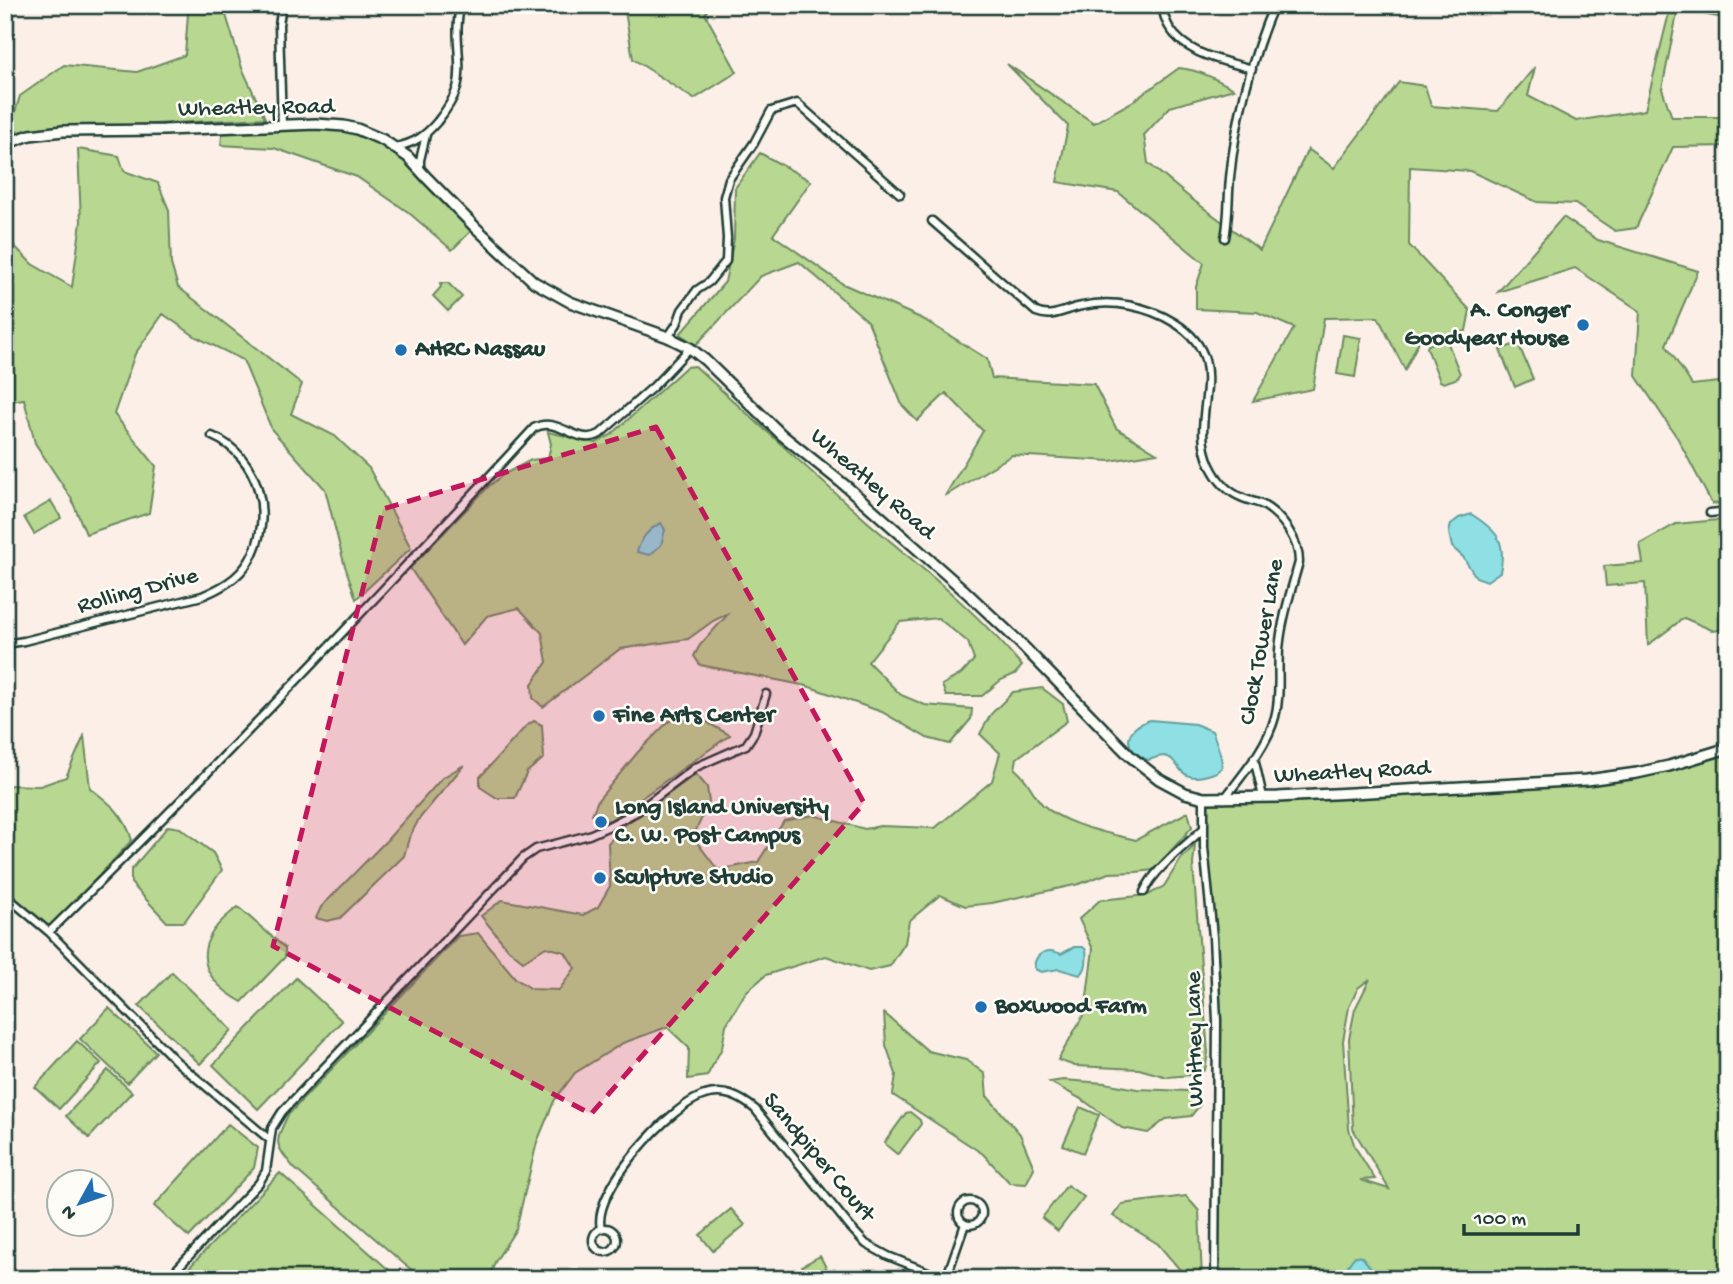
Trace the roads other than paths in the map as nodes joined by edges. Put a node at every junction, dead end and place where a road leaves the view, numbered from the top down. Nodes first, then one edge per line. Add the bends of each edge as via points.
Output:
1 (282, 5) edge
2 (461, 5) edge
3 (1161, 5) edge
4 (1274, 5) edge
5 (1252, 69) junction
6 (282, 125) junction
7 (426, 135) junction
8 (5, 144) edge
9 (396, 147) junction
10 (420, 170) junction
11 (900, 194) dead end
12 (932, 221) dead end
13 (1225, 237) dead end
14 (668, 337) junction
15 (690, 348) junction
16 (212, 436) dead end
17 (1728, 511) edge
18 (1710, 513) dead end
19 (5, 644) edge
20 (766, 694) dead end
21 (1728, 748) edge
22 (1254, 757) junction
23 (1263, 797) junction
24 (1204, 799) junction
25 (1224, 799) junction
26 (1203, 830) junction
27 (1144, 892) dead end
28 (5, 895) edge
29 (49, 932) junction
30 (270, 1140) junction
31 (965, 1224) dead end
32 (601, 1228) dead end
33 (167, 1279) edge
34 (946, 1279) edge
35 (1215, 1279) edge

1 - 6 street
2 - 7 street via 457,89
3 - 5 street via 1169,27 1188,47
4 - 5 street
5 - 13 street via 1234,141
6 - 8 main road, Wheatley Road via 63,131
6 - 9 main road, Wheatley Road via 344,126
7 - 9 street
7 - 10 street
9 - 10 main road, Wheatley Road
10 - 14 main road, Wheatley Road via 534,282 570,302
11 - 14 street via 797,103 771,111 729,179 724,197 726,261 697,290
12 - 22 street, Clock Tower Lane via 1036,312 1045,316 1086,304 1128,305 1174,322 1203,353 1208,382 1202,436 1208,462 1226,488 1277,516 1299,553 1280,640 1275,717 1268,738
14 - 15 main road, Wheatley Road
15 - 24 main road, Wheatley Road via 782,435 847,487 1017,640 1130,757 1159,779
15 - 29 street via 593,438 550,424 534,428 243,736
16 - 19 street, Rolling Drive via 248,465 262,508 257,544 238,574 222,588 202,596
17 - 18 street
20 - 30 street via 746,745 696,767 638,811 607,827 536,849 523,858 282,1112
21 - 23 main road, Wheatley Road via 1604,778
22 - 23 street, Clock Tower Lane
22 - 25 street, Clock Tower Lane
23 - 25 main road, Wheatley Road
24 - 25 main road, Wheatley Road
24 - 26 street, Whitney Lane
26 - 27 street via 1169,860
26 - 35 street, Whitney Lane via 1217,1021
28 - 29 street
29 - 30 street via 176,1061
30 - 33 street via 260,1183
31 - 34 street
32 - 34 street, Sandpiper Court via 602,1208 638,1150 692,1100 724,1093 755,1109 866,1244

